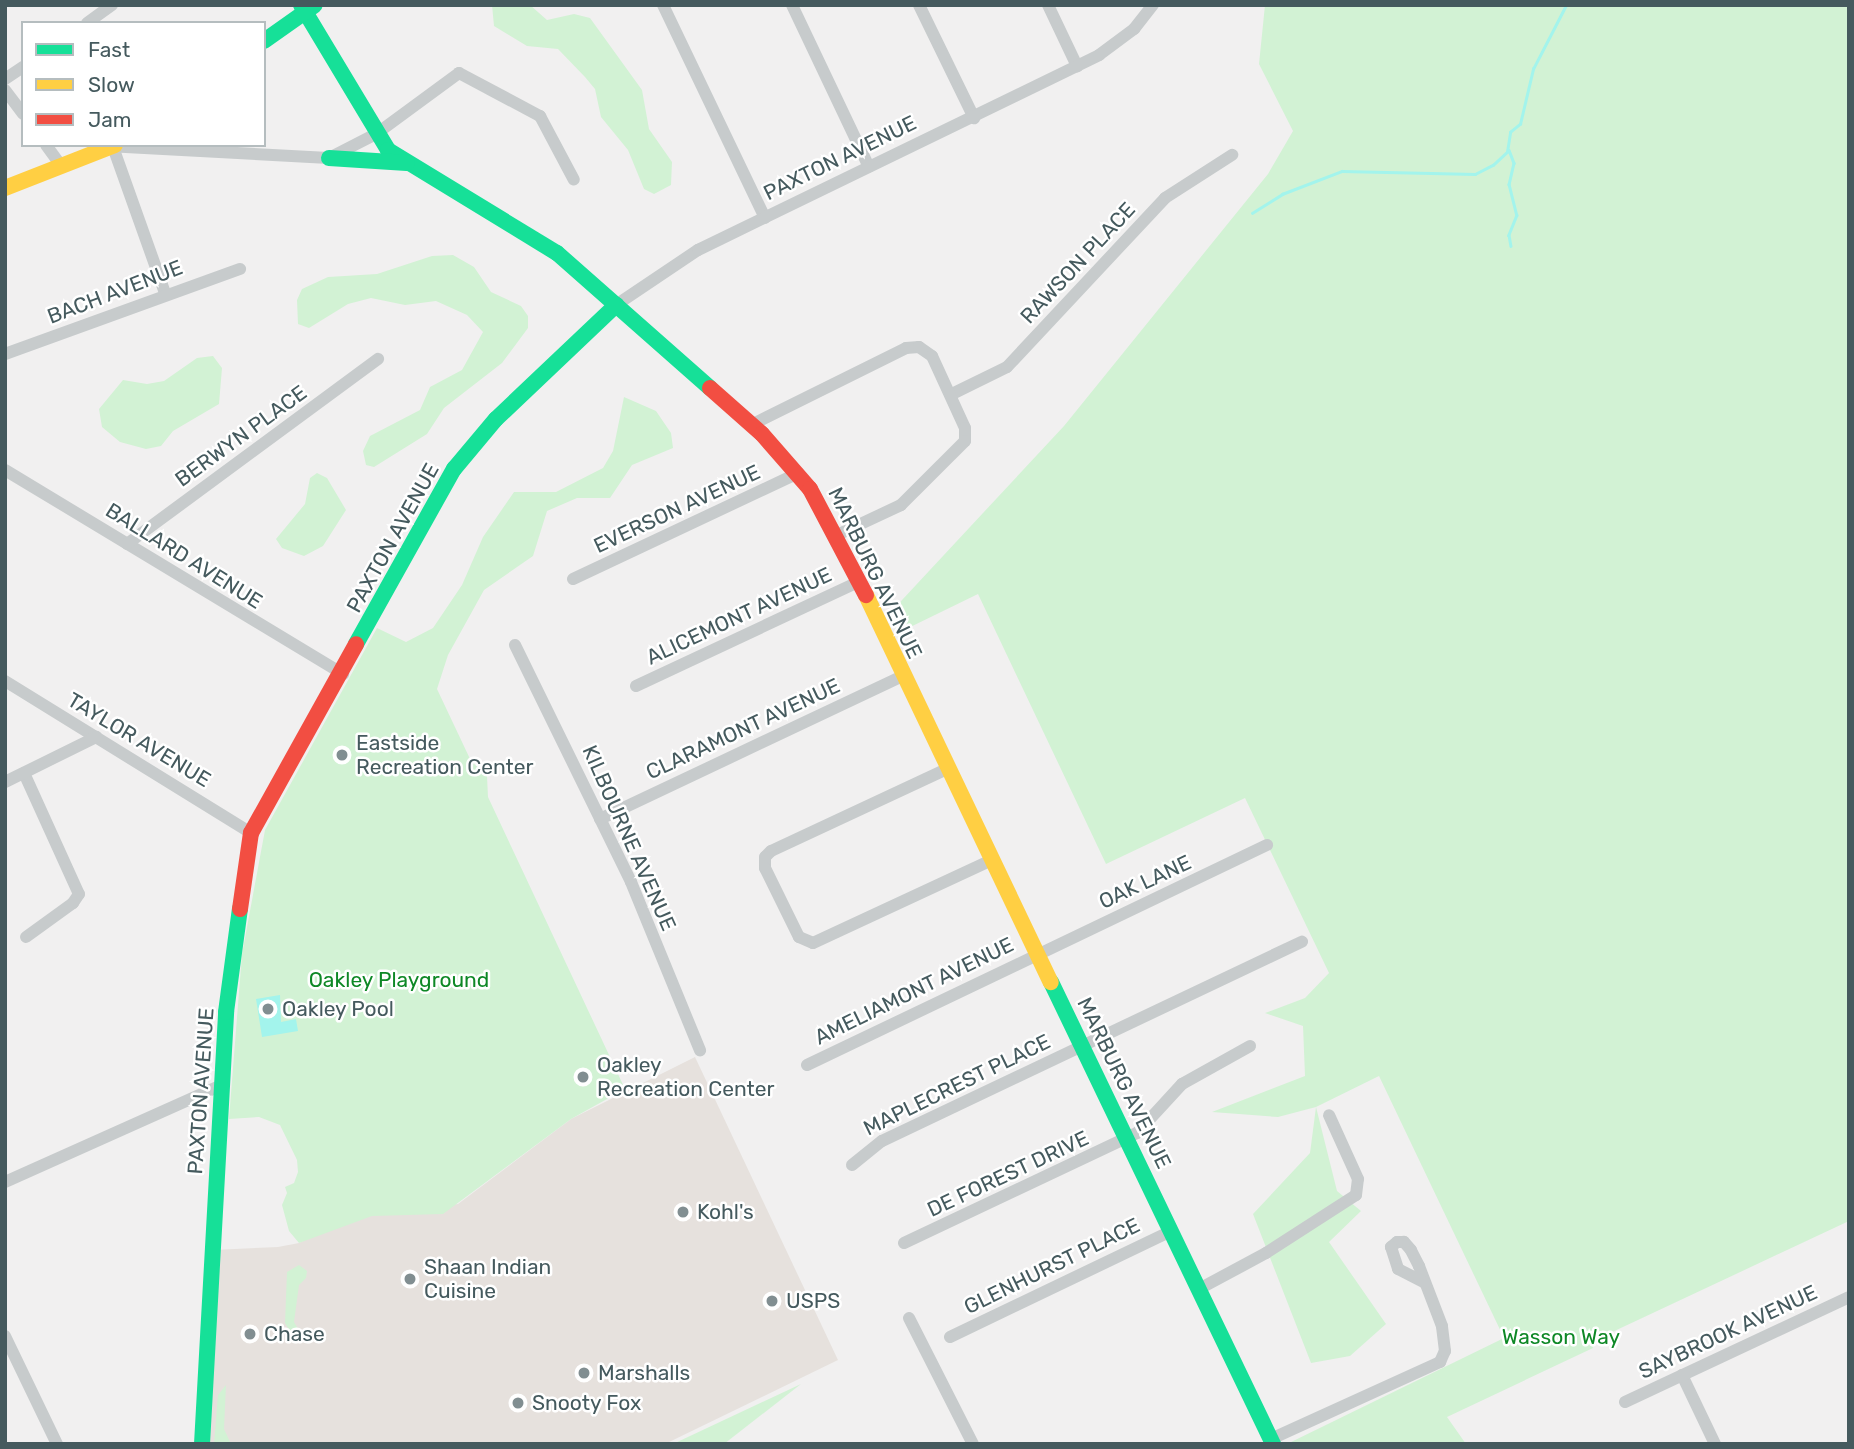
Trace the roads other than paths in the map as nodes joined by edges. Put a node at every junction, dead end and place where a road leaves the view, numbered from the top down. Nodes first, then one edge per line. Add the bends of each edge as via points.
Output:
1 (112, 5) edge
2 (663, 5) edge
3 (792, 5) edge
4 (919, 5) edge
5 (1048, 5) edge
6 (1153, 5) edge
7 (307, 8) edge
8 (90, 21) edge
9 (266, 39) edge
10 (1077, 66) junction
11 (21, 68) edge
12 (5, 79) edge
13 (5, 90) edge
14 (21, 111) edge
15 (974, 118) junction
16 (376, 134) junction
17 (47, 147) edge
18 (112, 147) edge
19 (114, 147) edge
20 (132, 147) edge
21 (1232, 155) dead end
22 (329, 158) junction
23 (407, 163) junction
24 (62, 167) junction
25 (869, 167) junction
26 (573, 180) dead end
27 (5, 188) edge
28 (765, 218) junction
29 (240, 269) dead end
30 (165, 293) junction
31 (616, 305) junction
32 (5, 354) edge
33 (377, 359) dead end
34 (952, 394) junction
35 (751, 425) junction
36 (5, 470) edge
37 (798, 474) junction
38 (837, 535) junction
39 (127, 544) junction
40 (573, 579) dead end
41 (858, 582) junction
42 (515, 645) dead end
43 (343, 674) junction
44 (903, 676) junction
45 (5, 681) edge
46 (636, 686) dead end
47 (96, 737) junction
48 (948, 768) junction
49 (24, 773) junction
50 (5, 782) edge
51 (600, 819) junction
52 (251, 833) junction
53 (1268, 845) dead end
54 (992, 860) junction
55 (26, 937) dead end
56 (1302, 942) dead end
57 (1038, 953) junction
58 (1083, 1045) junction
59 (1250, 1046) dead end
60 (700, 1051) dead end
61 (807, 1065) dead end
62 (220, 1086) junction
63 (1329, 1115) dead end
64 (1127, 1138) junction
65 (852, 1165) dead end
66 (5, 1182) edge
67 (1171, 1231) junction
68 (904, 1243) dead end
69 (1426, 1283) dead end
70 (1199, 1289) junction
71 (1849, 1297) edge
72 (909, 1318) dead end
73 (5, 1336) edge
74 (950, 1337) dead end
75 (1682, 1375) junction
76 (1625, 1402) dead end
77 (1269, 1442) edge
78 (57, 1444) edge
79 (202, 1444) edge
80 (973, 1444) edge
81 (1716, 1444) edge

1 - 8 street
2 - 28 street
3 - 25 street
4 - 15 street
5 - 10 street
6 - 10 street, PAXTON AVENUE via 1119,42
7 - 9 street
7 - 16 street, MARBURG AVENUE
10 - 15 street, PAXTON AVENUE
11 - 12 street
13 - 14 street
15 - 25 street, PAXTON AVENUE
16 - 22 street
16 - 23 street, MARBURG AVENUE
16 - 26 street via 459,73 540,116
17 - 24 street
18 - 24 street
19 - 30 street
20 - 22 street
21 - 34 street, RAWSON PLACE via 1165,198 1007,367
22 - 23 street
23 - 31 street, MARBURG AVENUE via 533,235
24 - 27 street
25 - 28 street, PAXTON AVENUE
28 - 31 street, PAXTON AVENUE via 688,255
29 - 30 street, BACH AVENUE
30 - 32 street, BACH AVENUE
31 - 35 street, MARBURG AVENUE
31 - 43 street, PAXTON AVENUE via 496,419 454,469
33 - 39 street, BERWYN PLACE
34 - 35 street via 932,356 912,347
34 - 38 street via 966,433 962,445 901,505
35 - 37 street, MARBURG AVENUE
36 - 39 street, BALLARD AVENUE
37 - 38 street, MARBURG AVENUE
37 - 40 street, EVERSON AVENUE
38 - 41 street, MARBURG AVENUE
39 - 43 street, BALLARD AVENUE
41 - 44 street, MARBURG AVENUE
41 - 46 street, ALICEMONT AVENUE
42 - 51 street, KILBOURNE AVENUE
43 - 52 street, PAXTON AVENUE
44 - 48 street, MARBURG AVENUE
44 - 51 street, CLARAMONT AVENUE
45 - 47 street, TAYLOR AVENUE
47 - 49 street
47 - 52 street, TAYLOR AVENUE
48 - 54 street, MARBURG AVENUE
48 - 54 street via 772,851 765,857 765,868 799,937 813,943
49 - 50 street
49 - 55 street via 79,894
51 - 60 street, KILBOURNE AVENUE via 645,913
52 - 62 street, PAXTON AVENUE via 238,907
53 - 57 street, OAK LANE
54 - 57 street, MARBURG AVENUE
56 - 58 street, MAPLECREST PLACE
57 - 58 street, MARBURG AVENUE
57 - 61 street, AMELIAMONT AVENUE
58 - 64 street, MARBURG AVENUE
58 - 65 street, MAPLECREST PLACE via 870,1147
59 - 64 street, DE FOREST DRIVE via 1191,1077 1142,1130
62 - 66 street
62 - 79 street, PAXTON AVENUE
63 - 70 street via 1358,1179 1356,1195 1266,1253
64 - 67 street, MARBURG AVENUE
64 - 68 street, DE FOREST DRIVE
67 - 70 street, MARBURG AVENUE
67 - 74 street, GLENHURST PLACE
69 - 77 street via 1442,1326 1445,1351 1440,1362
70 - 77 street, MARBURG AVENUE
71 - 75 street, SAYBROOK AVENUE
72 - 80 street
73 - 78 street
75 - 76 street, SAYBROOK AVENUE
75 - 81 street

